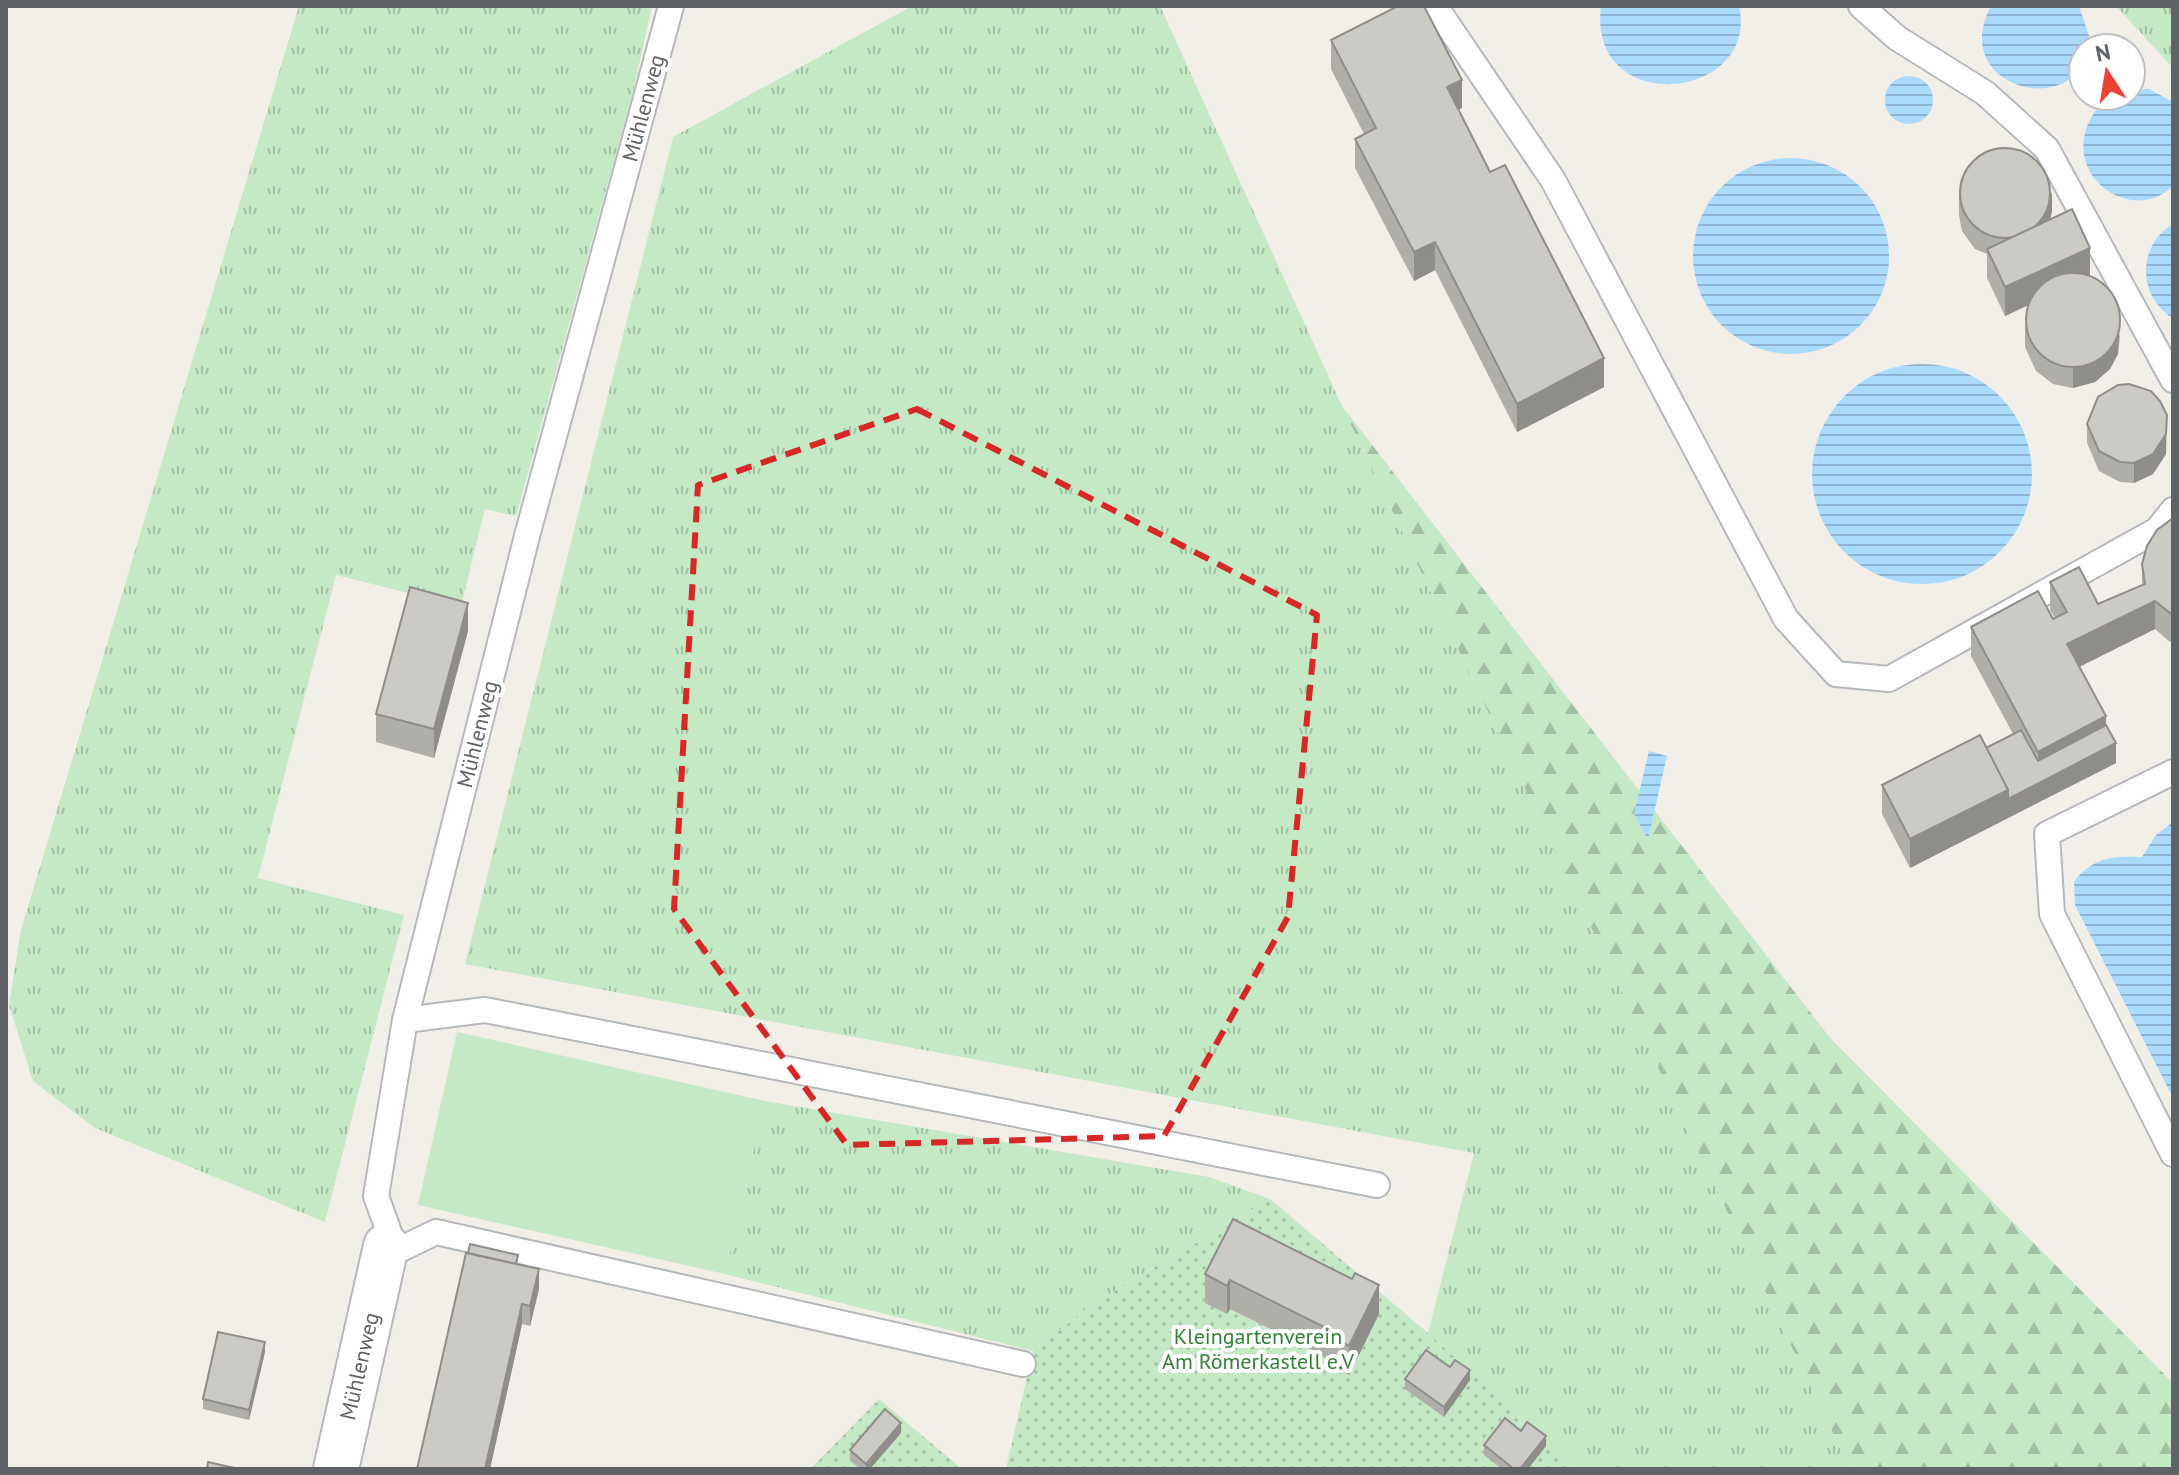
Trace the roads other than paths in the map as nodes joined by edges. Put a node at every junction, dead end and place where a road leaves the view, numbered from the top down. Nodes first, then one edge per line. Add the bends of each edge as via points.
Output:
1 (671, 6) edge
2 (1435, 6) edge
3 (1861, 6) edge
4 (2173, 380) edge
5 (2173, 510) edge
6 (2173, 772) edge
7 (405, 1020) junction
8 (2173, 1154) edge
9 (1377, 1185) dead end
10 (386, 1246) junction
11 (1023, 1364) dead end
12 (336, 1469) edge

1 - 7 lane, Mühlenweg via 527,536
2 - 5 lane via 1553,180 1786,619 1836,674 1889,679 2157,530
3 - 4 lane via 1897,38 1985,93 2047,149
6 - 8 lane via 2047,834 2052,914
7 - 9 lane via 485,1010
7 - 10 lane, Mühlenweg via 376,1196 389,1232
10 - 11 lane via 401,1249 436,1232
10 - 12 street, Mühlenweg

